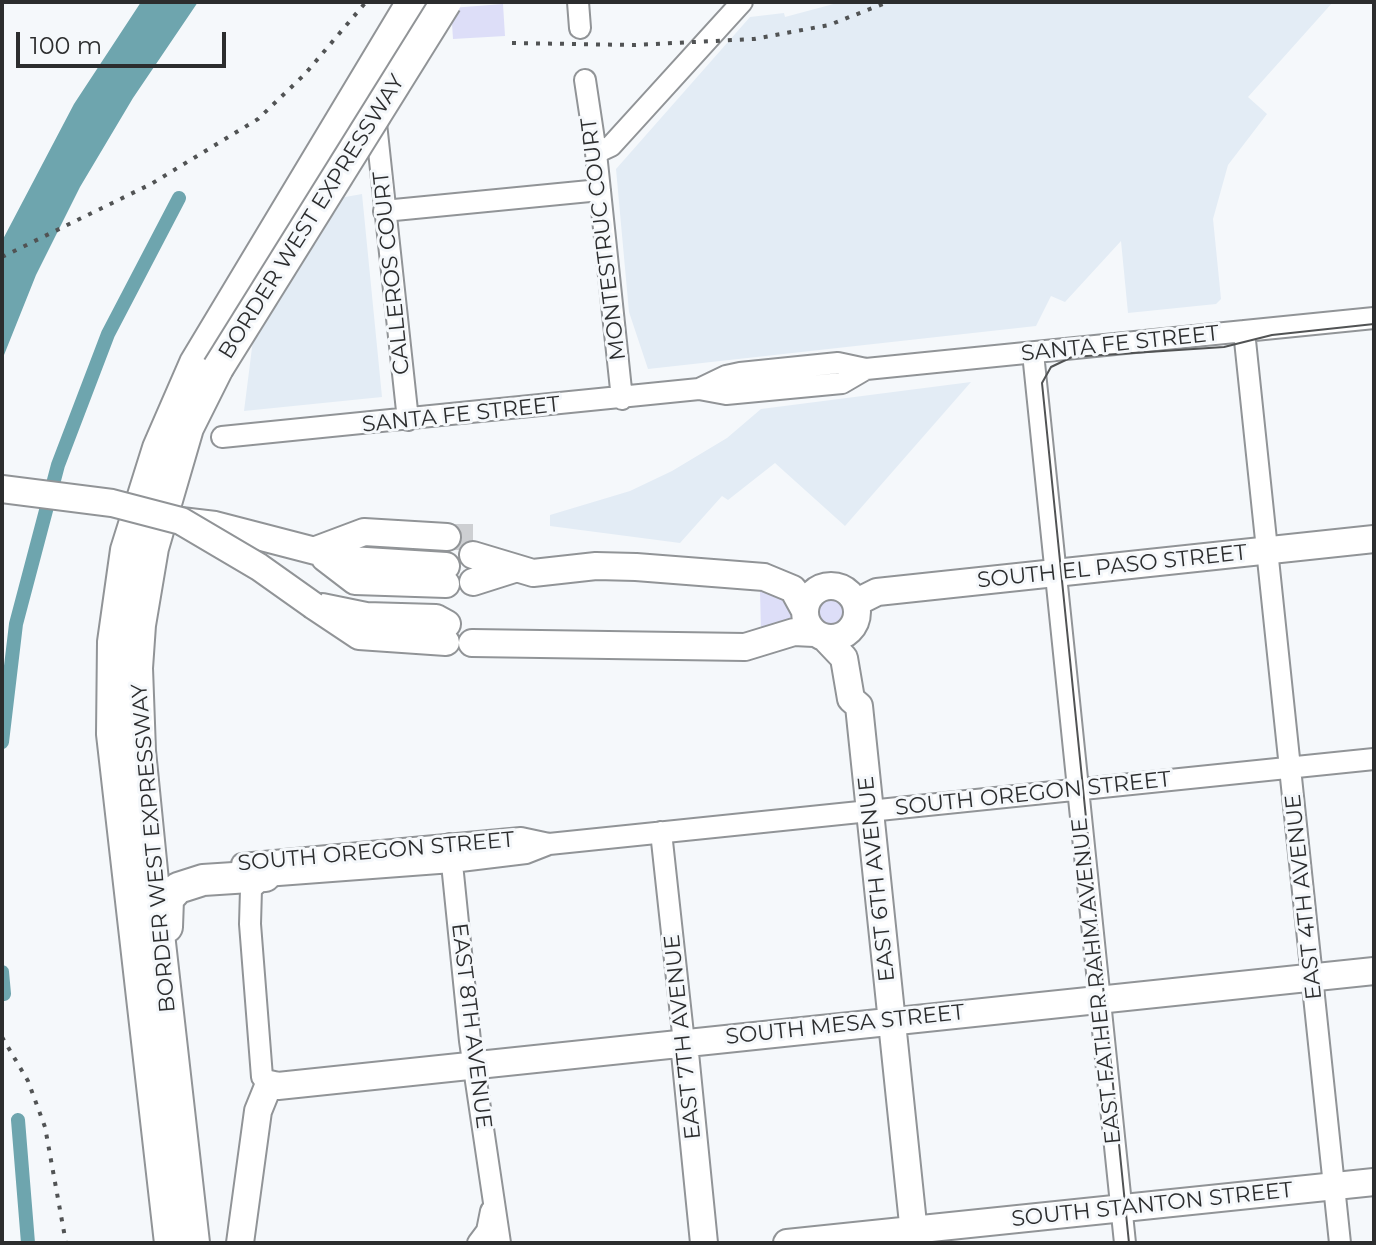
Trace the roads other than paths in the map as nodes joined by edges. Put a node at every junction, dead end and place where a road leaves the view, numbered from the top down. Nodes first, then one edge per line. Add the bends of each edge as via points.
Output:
1 (412, 2) edge
2 (446, 2) edge
3 (578, 2) edge
4 (734, 5) edge
5 (580, 28) dead end
6 (366, 79) dead end
7 (585, 80) dead end
8 (596, 153) junction
9 (600, 190) junction
10 (384, 211) junction
11 (1374, 318) edge
12 (1244, 331) junction
13 (1033, 353) junction
14 (206, 365) junction
15 (622, 399) junction
16 (408, 420) junction
17 (222, 437) dead end
18 (2, 489) edge
19 (181, 521) junction
20 (1374, 539) edge
21 (1267, 551) junction
22 (458, 563) junction
23 (514, 569) junction
24 (1056, 575) junction
25 (314, 606) junction
26 (856, 614) junction
27 (140, 625) junction
28 (815, 627) junction
29 (859, 706) junction
30 (1374, 759) edge
31 (1290, 767) junction
32 (1077, 789) junction
33 (870, 811) junction
34 (661, 832) junction
35 (451, 853) junction
36 (203, 867) joint
37 (265, 876) junction
38 (1374, 971) edge
39 (1312, 978) junction
40 (1099, 998) junction
41 (892, 1020) junction
42 (684, 1043) junction
43 (475, 1064) junction
44 (269, 1084) junction
45 (1374, 1182) edge
46 (1334, 1186) junction
47 (492, 1207) junction
48 (1121, 1210) junction
49 (915, 1236) edge
50 (170, 1243) edge
51 (196, 1243) edge
52 (240, 1243) edge
53 (478, 1243) edge
54 (500, 1243) edge
55 (704, 1243) edge
56 (787, 1243) edge
57 (1125, 1243) edge
58 (1340, 1243) edge

1 - 14 highway, BORDER WEST EXPRESSWAY
2 - 14 highway, BORDER WEST EXPRESSWAY, bridge
3 - 5 street
4 - 8 street via 611,146
6 - 10 street, CALLEROS COURT via 374,97
7 - 8 street, MONTESTRUC COURT
8 - 9 street, MONTESTRUC COURT
9 - 10 street
9 - 15 street, MONTESTRUC COURT
10 - 16 street, CALLEROS COURT
11 - 12 street, SANTA FE STREET
12 - 13 street, SANTA FE STREET
12 - 21 street, EAST 4TH AVENUE
13 - 15 street, SANTA FE STREET via 866,369 838,363 740,373 699,389
13 - 24 street, EAST FATHER RAHM AVENUE
14 - 27 highway, BORDER WEST EXPRESSWAY via 153,548
14 - 50 highway, BORDER WEST EXPRESSWAY via 158,448 126,550 111,684 118,804
15 - 16 street, SANTA FE STREET
16 - 17 street, SANTA FE STREET
18 - 19 main road, bridge via 112,503
19 - 22 main road via 350,560
19 - 25 main road, bridge
20 - 21 main road, SOUTH EL PASO STREET
21 - 24 main road, SOUTH EL PASO STREET
21 - 31 street, EAST 4TH AVENUE
22 - 23 main road
22 - 23 main road
22 - 25 main road via 438,598 358,597
23 - 28 main road via 541,573 596,566 744,573 785,584 800,597
24 - 26 main road, SOUTH EL PASO STREET via 877,592 861,600
24 - 32 street, EAST FATHER RAHM AVENUE
25 - 28 main road via 359,636 745,647
26 - 28 main road via 845,635
26 - 28 main road via 846,591 831,586 815,591
26 - 29 main road, EAST 6TH AVENUE via 866,696
27 - 36 highway via 159,845 172,866
27 - 51 highway, BORDER WEST EXPRESSWAY via 140,751
28 - 29 main road, EAST 6TH AVENUE via 844,658 851,699
29 - 33 main road, EAST 6TH AVENUE
30 - 31 street, SOUTH OREGON STREET
31 - 32 street, SOUTH OREGON STREET
31 - 39 street, EAST 4TH AVENUE
32 - 33 street, SOUTH OREGON STREET
32 - 40 street, EAST FATHER RAHM AVENUE
33 - 34 street, SOUTH OREGON STREET
33 - 41 main road, EAST 6TH AVENUE
34 - 35 street, SOUTH OREGON STREET via 549,844 526,853
34 - 42 street, EAST 7TH AVENUE
35 - 36 street, SOUTH OREGON STREET
35 - 37 street, SOUTH OREGON STREET
35 - 43 street, EAST 8TH AVENUE
37 - 44 street via 251,889 250,924 261,1068
37 - 51 highway via 190,882 168,899 198,1200
38 - 39 main road, SOUTH MESA STREET
39 - 40 main road, SOUTH MESA STREET
39 - 46 street, EAST 4TH AVENUE
40 - 41 main road, SOUTH MESA STREET
40 - 48 street, EAST FATHER RAHM AVENUE
41 - 42 main road, SOUTH MESA STREET
41 - 49 main road, EAST 6TH AVENUE
42 - 43 main road, SOUTH MESA STREET
42 - 55 main road, EAST 7TH AVENUE
43 - 44 main road, SOUTH MESA STREET
43 - 47 street, EAST 8TH AVENUE
44 - 52 main road via 258,1111
45 - 46 main road, SOUTH STANTON STREET
46 - 48 main road, SOUTH STANTON STREET
46 - 58 street, EAST 4TH AVENUE
47 - 53 street, EAST 8TH AVENUE via 487,1231
47 - 54 street, EAST 8TH AVENUE
48 - 49 main road, SOUTH STANTON STREET
48 - 57 street, EAST FATHER RAHM AVENUE
49 - 56 main road, SOUTH STANTON STREET

